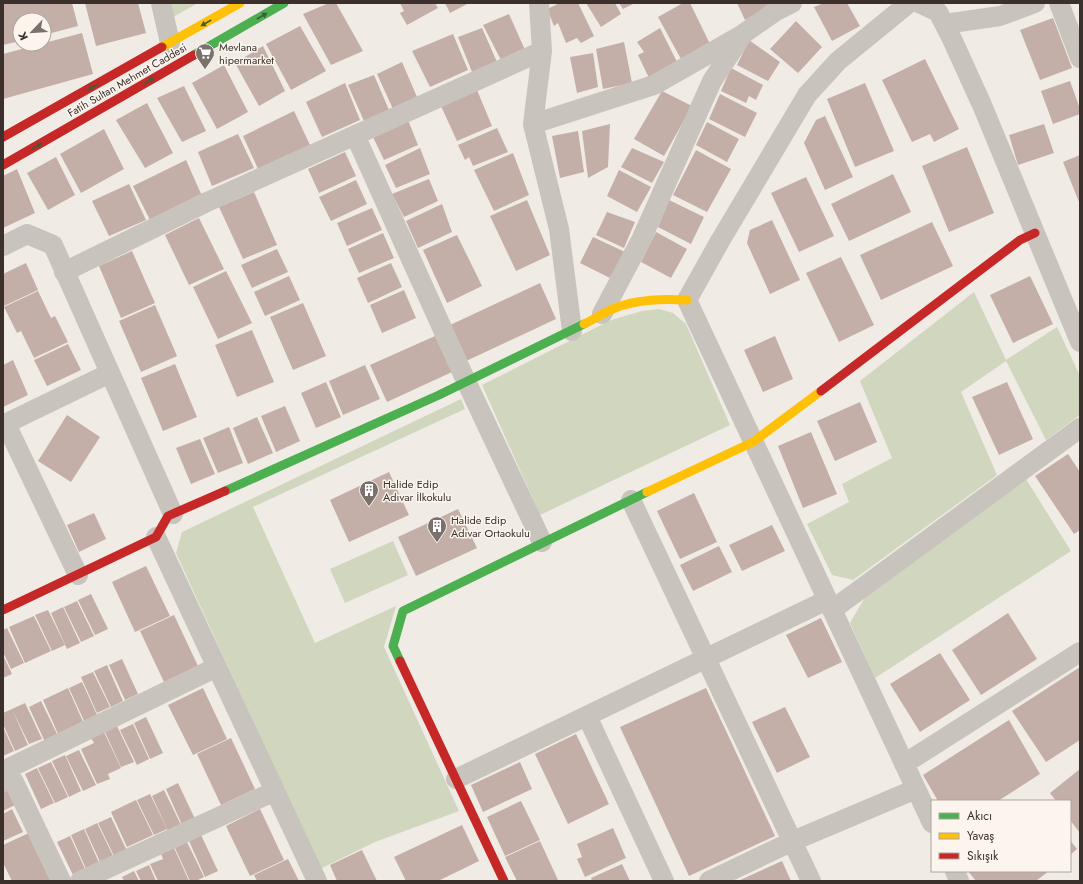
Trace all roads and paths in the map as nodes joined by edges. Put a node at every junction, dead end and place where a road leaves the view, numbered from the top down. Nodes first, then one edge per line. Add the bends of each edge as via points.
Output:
1 (161, 3) edge
2 (240, 3) edge
3 (284, 3) edge
4 (539, 3) edge
5 (792, 3) edge
6 (909, 3) edge
7 (919, 3) edge
8 (1035, 3) edge
9 (1059, 3) edge
10 (945, 24) junction
11 (743, 34) junction
12 (170, 44) junction
13 (542, 51) junction
14 (1080, 58) edge
15 (533, 124) junction
16 (355, 135) junction
17 (3, 137) edge
18 (3, 165) edge
19 (1036, 233) junction
20 (3, 246) edge
21 (64, 272) junction
22 (687, 300) junction
23 (602, 314) junction
24 (572, 331) junction
25 (1080, 342) edge
26 (110, 373) junction
27 (466, 381) junction
28 (4, 424) edge
29 (1080, 428) edge
30 (753, 442) junction
31 (632, 500) junction
32 (173, 514) junction
33 (156, 537) junction
34 (542, 542) junction
35 (78, 574) junction
36 (830, 605) junction
37 (3, 610) edge
38 (1080, 652) edge
39 (705, 658) junction
40 (217, 668) junction
41 (587, 716) junction
42 (904, 764) junction
43 (3, 772) edge
44 (456, 779) junction
45 (3, 781) edge
46 (916, 789) junction
47 (274, 791) junction
48 (931, 821) edge
49 (793, 841) junction
50 (61, 881) edge
51 (80, 881) edge
52 (316, 881) edge
53 (504, 881) edge
54 (664, 881) edge
55 (709, 881) edge
56 (811, 881) edge

1 - 12 street
2 -> 12 street, Fatih Sultan Mehmet Caddesi
18 -> 3 street, Fatih Sultan Mehmet Caddesi
4 - 13 street
5 - 11 street
6 - 22 street via 838,61 807,95
7 - 10 street via 938,12
8 - 10 street via 1000,16
9 - 14 street
10 - 19 street
11 - 15 street via 654,85
11 - 23 street via 712,81 641,240
12 -> 17 street, Fatih Sultan Mehmet Caddesi
13 - 15 street
13 - 16 street
15 - 24 street via 560,229
16 - 21 street via 207,202
16 - 27 street
19 - 25 street
19 - 30 street via 1020,240
20 - 21 street via 27,234 53,245
21 - 26 street
22 - 23 street via 654,299 626,304
22 - 30 street
23 - 24 street
24 - 27 street
26 - 28 street
26 - 32 street
27 - 32 street
27 - 34 street
28 - 35 street
29 - 36 street
30 - 31 street
30 - 36 street
31 - 34 street
31 - 39 street
32 - 33 street via 168,516
33 - 35 street
33 - 40 street
34 - 44 street via 403,611 393,646
35 - 37 street
36 - 39 street
36 - 42 street
38 - 42 street
39 - 41 street
39 - 49 street
40 - 43 street
40 - 47 street
41 - 44 street
41 - 54 street
42 - 46 street
44 - 53 street
45 - 50 street via 14,782
46 - 48 street
46 - 49 street
47 - 51 street
47 - 52 street
49 - 55 street
49 - 56 street

